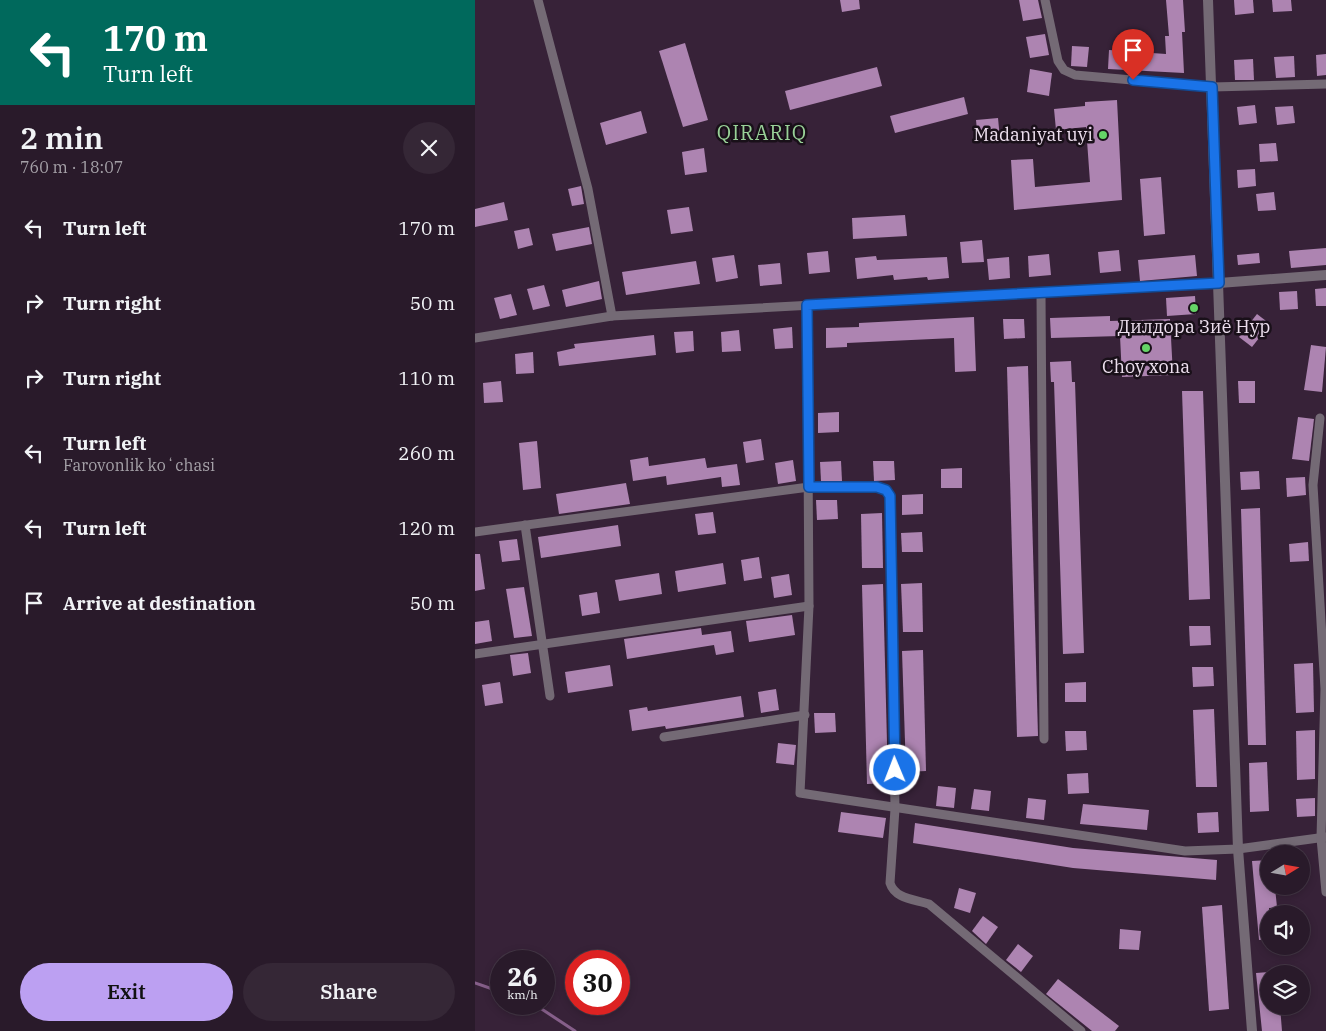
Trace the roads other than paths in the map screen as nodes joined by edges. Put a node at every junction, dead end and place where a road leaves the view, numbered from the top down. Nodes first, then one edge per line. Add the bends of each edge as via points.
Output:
1 (538, 0) edge
2 (1045, 0) edge
3 (1208, 0) edge
4 (1326, 84) edge
5 (1212, 87) junction
6 (1326, 275) edge
7 (1219, 283) junction
8 (1041, 293) junction
9 (807, 305) junction
10 (612, 316) junction
11 (475, 338) edge
12 (1320, 418) dead end
13 (809, 487) junction
14 (525, 525) junction
15 (475, 532) edge
16 (809, 606) junction
17 (541, 644) junction
18 (475, 654) edge
19 (550, 696) dead end
20 (805, 715) junction
21 (664, 737) dead end
22 (1044, 739) dead end
23 (895, 809) junction
24 (1323, 837) edge
25 (1238, 849) junction
26 (1326, 892) edge
27 (1081, 1031) edge
28 (1252, 1031) edge

1 - 10 street via 588,189
2 - 5 street via 1058,62 1064,70 1075,75
3 - 5 street
4 - 5 street
5 - 7 street
6 - 7 street
7 - 8 street
7 - 25 street
8 - 9 street
8 - 22 street
9 - 10 street
9 - 13 street
10 - 11 street
12 - 24 street via 1313,485 1325,689
13 - 14 street
13 - 16 street
13 - 23 street via 877,487 886,490 890,496
14 - 15 street
14 - 17 street
16 - 17 street
16 - 20 street
17 - 18 street
17 - 19 street
20 - 21 street
20 - 23 street via 800,793
23 - 25 street via 1185,851
23 - 27 street via 892,890 898,895 929,904
24 - 25 street
24 - 26 street
25 - 28 street

